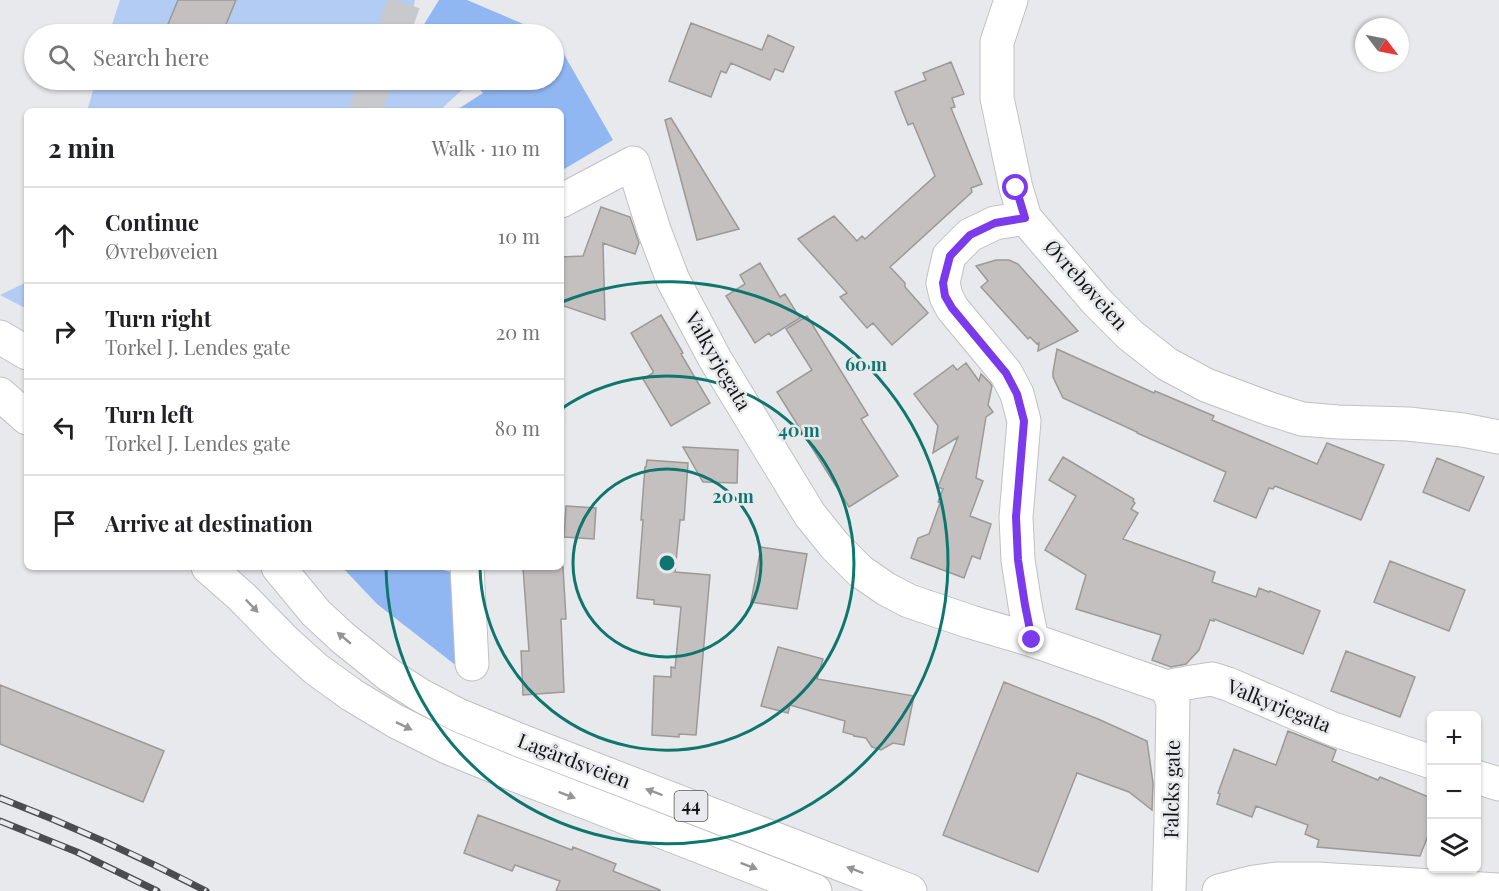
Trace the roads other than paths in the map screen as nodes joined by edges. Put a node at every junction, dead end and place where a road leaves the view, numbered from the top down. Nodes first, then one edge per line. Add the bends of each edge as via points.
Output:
1 (1011, 0) edge
2 (564, 199) edge
3 (1025, 218) junction
4 (0, 337) edge
5 (24, 351) edge
6 (0, 394) edge
7 (24, 415) edge
8 (1499, 437) edge
9 (211, 570) edge
10 (280, 570) edge
11 (466, 570) edge
12 (1032, 640) junction
13 (472, 664) dead end
14 (1167, 687) junction
15 (1427, 761) edge
16 (1481, 779) edge
17 (1499, 784) edge
18 (1499, 890) edge
19 (815, 891) edge
20 (910, 891) edge
21 (1169, 891) edge
22 (1219, 891) edge

1 - 3 street, Øvrebøveien via 997,42 997,98
2 - 12 street, Valkyrjegata via 633,163 673,280 758,430 810,515 835,546 860,571 909,601
3 - 8 street, Øvrebøveien via 1130,334 1167,364 1206,385 1302,419 1408,424
3 - 12 street via 995,223 970,235 950,256 943,283 952,308 1006,373 1024,421 1016,517 1018,560
4 - 5 street
6 - 7 street
9 -> 19 street, Lagårdsveien / 44 via 316,669 395,721 513,774
20 -> 10 street, Lagårdsveien / 44 via 458,715 389,675 343,638
11 - 13 street
12 - 14 street, Valkyrjegata
14 - 15 street, Valkyrjegata via 1212,679 1333,729
14 - 21 street, Falcks gate via 1173,703
16 - 17 street
18 - 22 street via 1276,879

